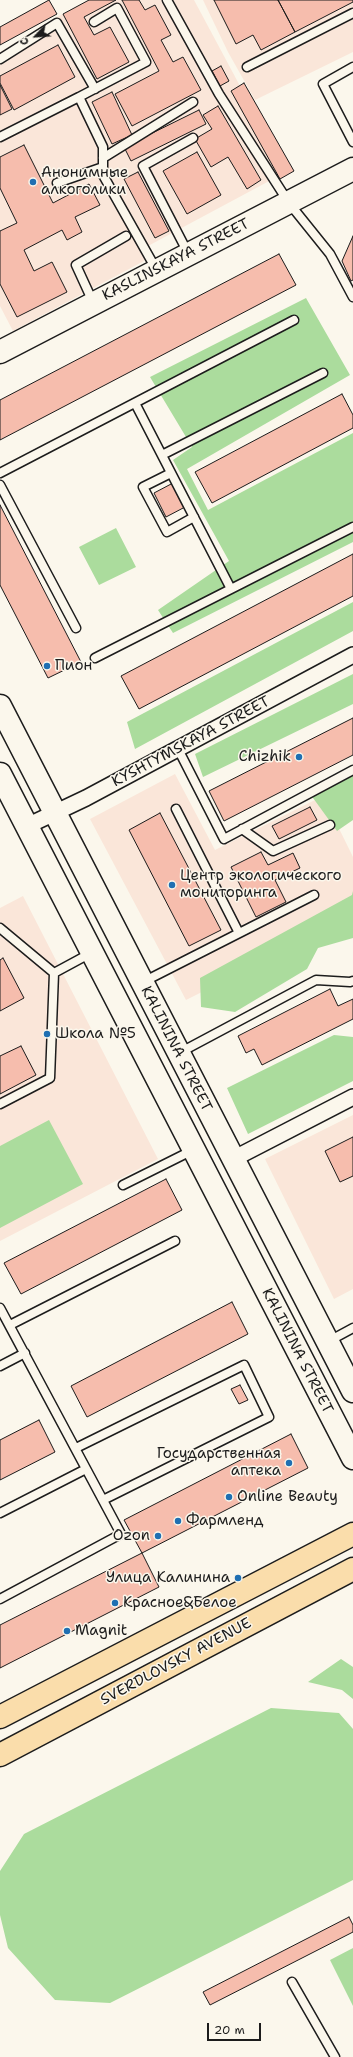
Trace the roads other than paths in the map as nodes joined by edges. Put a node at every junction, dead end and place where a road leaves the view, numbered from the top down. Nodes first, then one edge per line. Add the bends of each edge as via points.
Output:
1 (167, 0) edge
2 (353, 13) edge
3 (94, 22) dead end
4 (0, 59) edge
5 (247, 68) dead end
6 (353, 68) edge
7 (95, 89) junction
8 (79, 97) junction
9 (193, 102) dead end
10 (0, 137) edge
11 (193, 138) dead end
12 (352, 139) edge
13 (103, 158) junction
14 (103, 167) junction
15 (353, 169) edge
16 (57, 183) dead end
17 (289, 202) junction
18 (126, 236) dead end
19 (189, 254) junction
20 (156, 270) junction
21 (353, 297) edge
22 (94, 303) junction
23 (294, 320) dead end
24 (0, 352) edge
25 (323, 373) dead end
26 (135, 403) junction
27 (162, 455) junction
28 (171, 472) junction
29 (0, 473) edge
30 (0, 485) edge
31 (194, 517) junction
32 (353, 527) edge
33 (231, 589) junction
34 (76, 628) dead end
35 (353, 655) edge
36 (94, 658) dead end
37 (0, 706) edge
38 (178, 749) junction
39 (353, 770) edge
40 (0, 774) edge
41 (176, 809) dead end
42 (55, 813) junction
43 (330, 825) dead end
44 (27, 826) junction
45 (242, 829) junction
46 (314, 895) dead end
47 (0, 928) edge
48 (239, 933) junction
49 (92, 953) junction
50 (54, 973) junction
51 (353, 981) edge
52 (142, 982) junction
53 (179, 1053) junction
54 (353, 1097) edge
55 (0, 1104) edge
56 (194, 1150) junction
57 (233, 1159) junction
58 (123, 1185) dead end
59 (175, 1241) dead end
60 (0, 1308) edge
61 (10, 1325) junction
62 (353, 1328) edge
63 (327, 1341) junction
64 (25, 1353) junction
65 (0, 1366) edge
66 (353, 1391) edge
67 (76, 1448) junction
68 (353, 1458) edge
69 (86, 1469) junction
70 (103, 1500) junction
71 (0, 1513) edge
72 (353, 1534) edge
73 (353, 1569) edge
74 (0, 1599) edge
75 (0, 1717) edge
76 (0, 1754) edge
77 (292, 1982) dead end
78 (335, 2057) edge

1 - 17 lane via 219,94
2 - 5 lane
3 - 7 lane via 117,8 146,62
4 - 7 lane via 57,23
6 - 12 lane via 323,84
7 - 8 lane
8 - 10 lane
8 - 13 lane via 103,147
9 - 13 lane
11 - 19 lane via 143,166
13 - 14 lane
14 - 16 lane
14 - 20 lane via 103,176
15 - 17 main road, KASLINSKAYA STREET
17 - 19 main road, KASLINSKAYA STREET
17 - 21 lane via 330,254
18 - 22 lane via 76,265
19 - 20 main road, KASLINSKAYA STREET
20 - 22 main road, KASLINSKAYA STREET
22 - 24 main road, KASLINSKAYA STREET
23 - 26 lane
25 - 27 lane
26 - 27 lane
26 - 29 lane
27 - 28 lane
28 - 31 lane
28 - 31 lane via 143,487 167,532
30 - 34 lane
31 - 33 lane
32 - 33 lane
33 - 36 lane
35 - 38 street, KYSHTYMSKAYA STREET
37 - 42 main road, KALININA STREET
38 - 42 street, KYSHTYMSKAYA STREET
38 - 45 lane via 224,839
39 - 45 lane
40 - 44 main road, KALININA STREET
41 - 48 lane
42 - 44 street, KYSHTYMSKAYA STREET
42 - 52 main road, KALININA STREET
43 - 45 lane via 273,851
44 - 49 main road, KALININA STREET
46 - 48 lane
47 - 50 lane
48 - 52 lane
49 - 50 lane
49 - 56 main road, KALININA STREET
50 - 55 lane via 50,1078
51 - 53 lane via 316,980
52 - 53 main road, KALININA STREET
53 - 57 main road, KALININA STREET
54 - 57 street
56 - 58 lane
56 - 68 main road, KALININA STREET
57 - 63 main road, KALININA STREET
59 - 61 lane
60 - 61 lane
61 - 64 lane
62 - 63 lane
63 - 66 main road, KALININA STREET
64 - 65 lane
64 - 67 lane
67 - 69 lane
67 - 70 lane via 244,1365 269,1417
69 - 70 lane
69 - 71 lane
70 - 74 lane via 121,1534
72 - 75 main road
73 - 76 main road, SVERDLOVSKY AVENUE
77 - 78 lane

